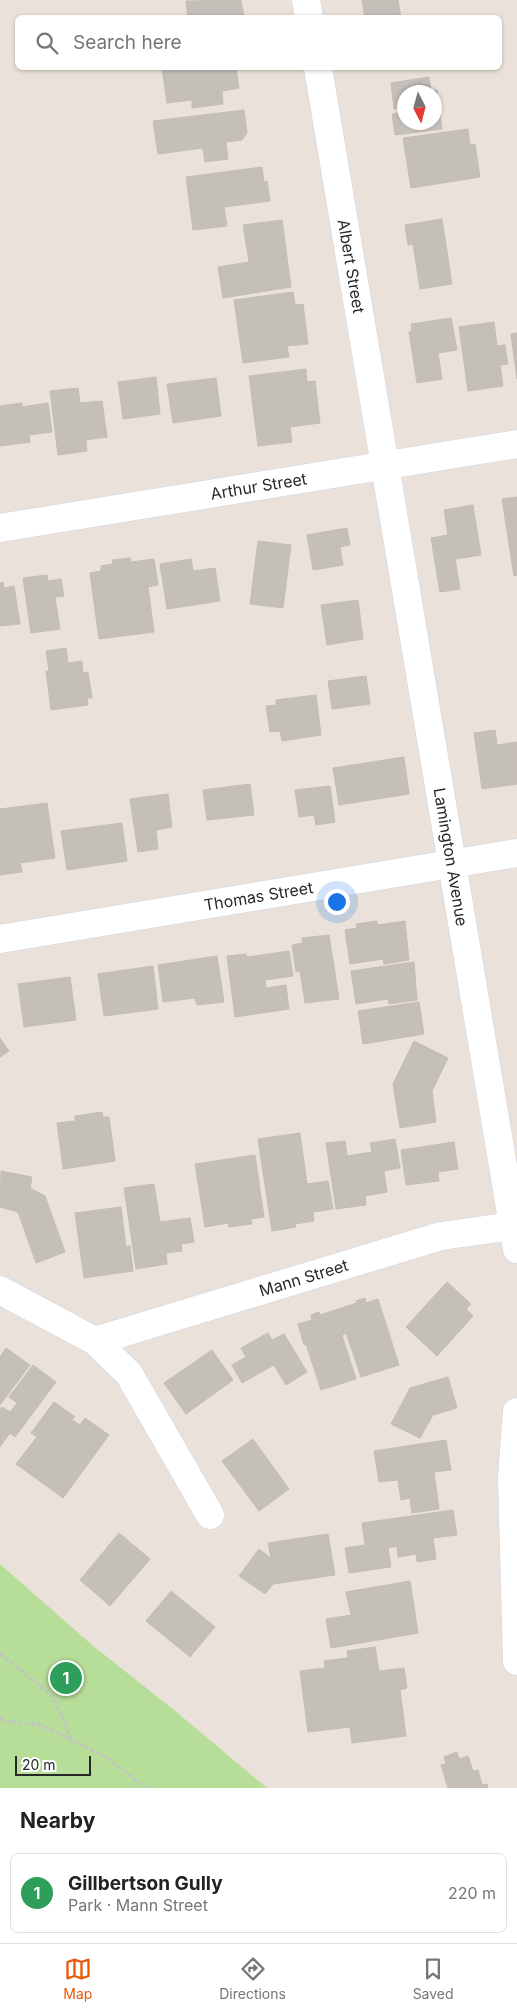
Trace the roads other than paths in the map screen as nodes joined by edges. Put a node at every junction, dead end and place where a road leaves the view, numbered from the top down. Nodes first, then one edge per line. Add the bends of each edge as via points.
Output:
1 (306, 0) edge
2 (308, 15) edge
3 (318, 70) edge
4 (517, 444) edge
5 (384, 465) junction
6 (0, 528) edge
7 (517, 853) edge
8 (452, 863) junction
9 (0, 939) edge
10 (515, 1238) edge
11 (0, 1290) edge
12 (95, 1341) junction
13 (517, 1412) edge
14 (210, 1515) dead end
15 (517, 1661) edge

1 - 2 street
3 - 5 street, Albert Street
4 - 5 street, Arthur Street
5 - 6 street, Arthur Street
5 - 8 street, Lamington Avenue
7 - 8 street, Thomas Street
8 - 9 street, Thomas Street
8 - 10 street, Lamington Avenue
10 - 12 street, Mann Street via 441,1236
11 - 12 street
12 - 14 street via 129,1374
13 - 15 street via 512,1476

